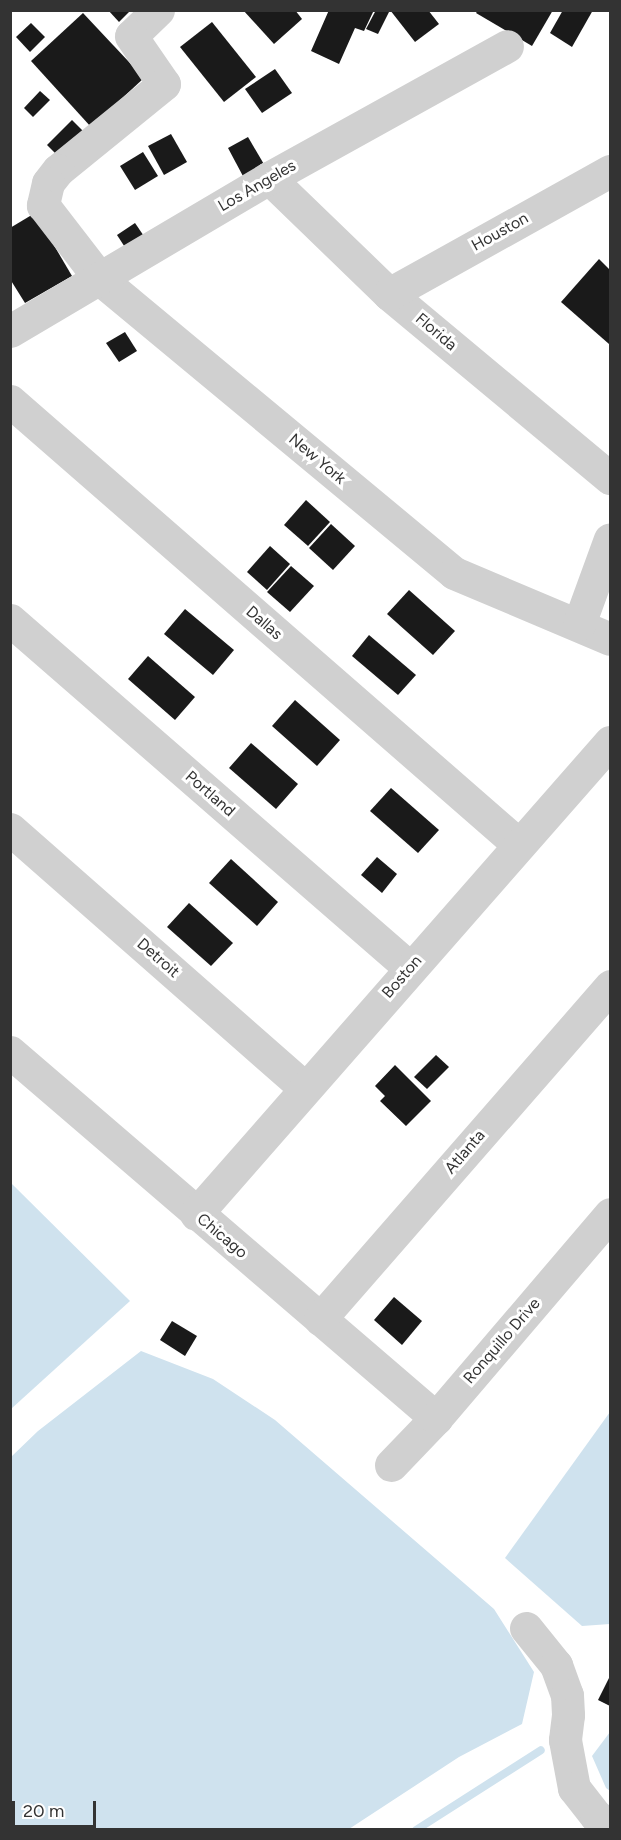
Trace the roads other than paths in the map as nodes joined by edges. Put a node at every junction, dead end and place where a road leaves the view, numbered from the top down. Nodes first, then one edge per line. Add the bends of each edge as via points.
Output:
1 (158, 10) edge
2 (507, 46) dead end
3 (610, 171) edge
4 (269, 178) junction
5 (100, 279) junction
6 (389, 294) junction
7 (10, 331) edge
8 (10, 401) edge
9 (610, 478) edge
10 (610, 539) edge
11 (10, 620) edge
12 (579, 624) junction
13 (610, 639) edge
14 (610, 741) edge
15 (10, 829) edge
16 (518, 844) junction
17 (410, 968) junction
18 (610, 986) edge
19 (10, 1052) edge
20 (306, 1088) junction
21 (196, 1214) junction
22 (610, 1214) edge
23 (320, 1318) junction
24 (436, 1418) junction
25 (391, 1465) dead end
26 (526, 1628) dead end
27 (610, 1825) edge

1 - 5 street, New York via 131,36 164,84 58,170 48,183 43,205
2 - 4 street, Los Angeles
3 - 6 street, Houston
4 - 5 street, Los Angeles
4 - 6 street, Florida
5 - 7 street, Los Angeles
5 - 12 street, New York via 454,573
6 - 9 street, Florida
8 - 16 street, Dallas
10 - 12 street
11 - 17 street, Portland
12 - 13 street, New York
14 - 16 street, Boston
15 - 20 street, Detroit
16 - 17 street, Boston
17 - 20 street, Boston
18 - 23 street, Atlanta
19 - 21 street, Chicago
20 - 21 street, Boston
21 - 23 street, Chicago
22 - 24 street, Ronquillo Drive
23 - 24 street, Chicago
24 - 25 street, Ronquillo Drive
26 - 27 street via 556,1665 567,1695 565,1740 574,1788 596,1816

